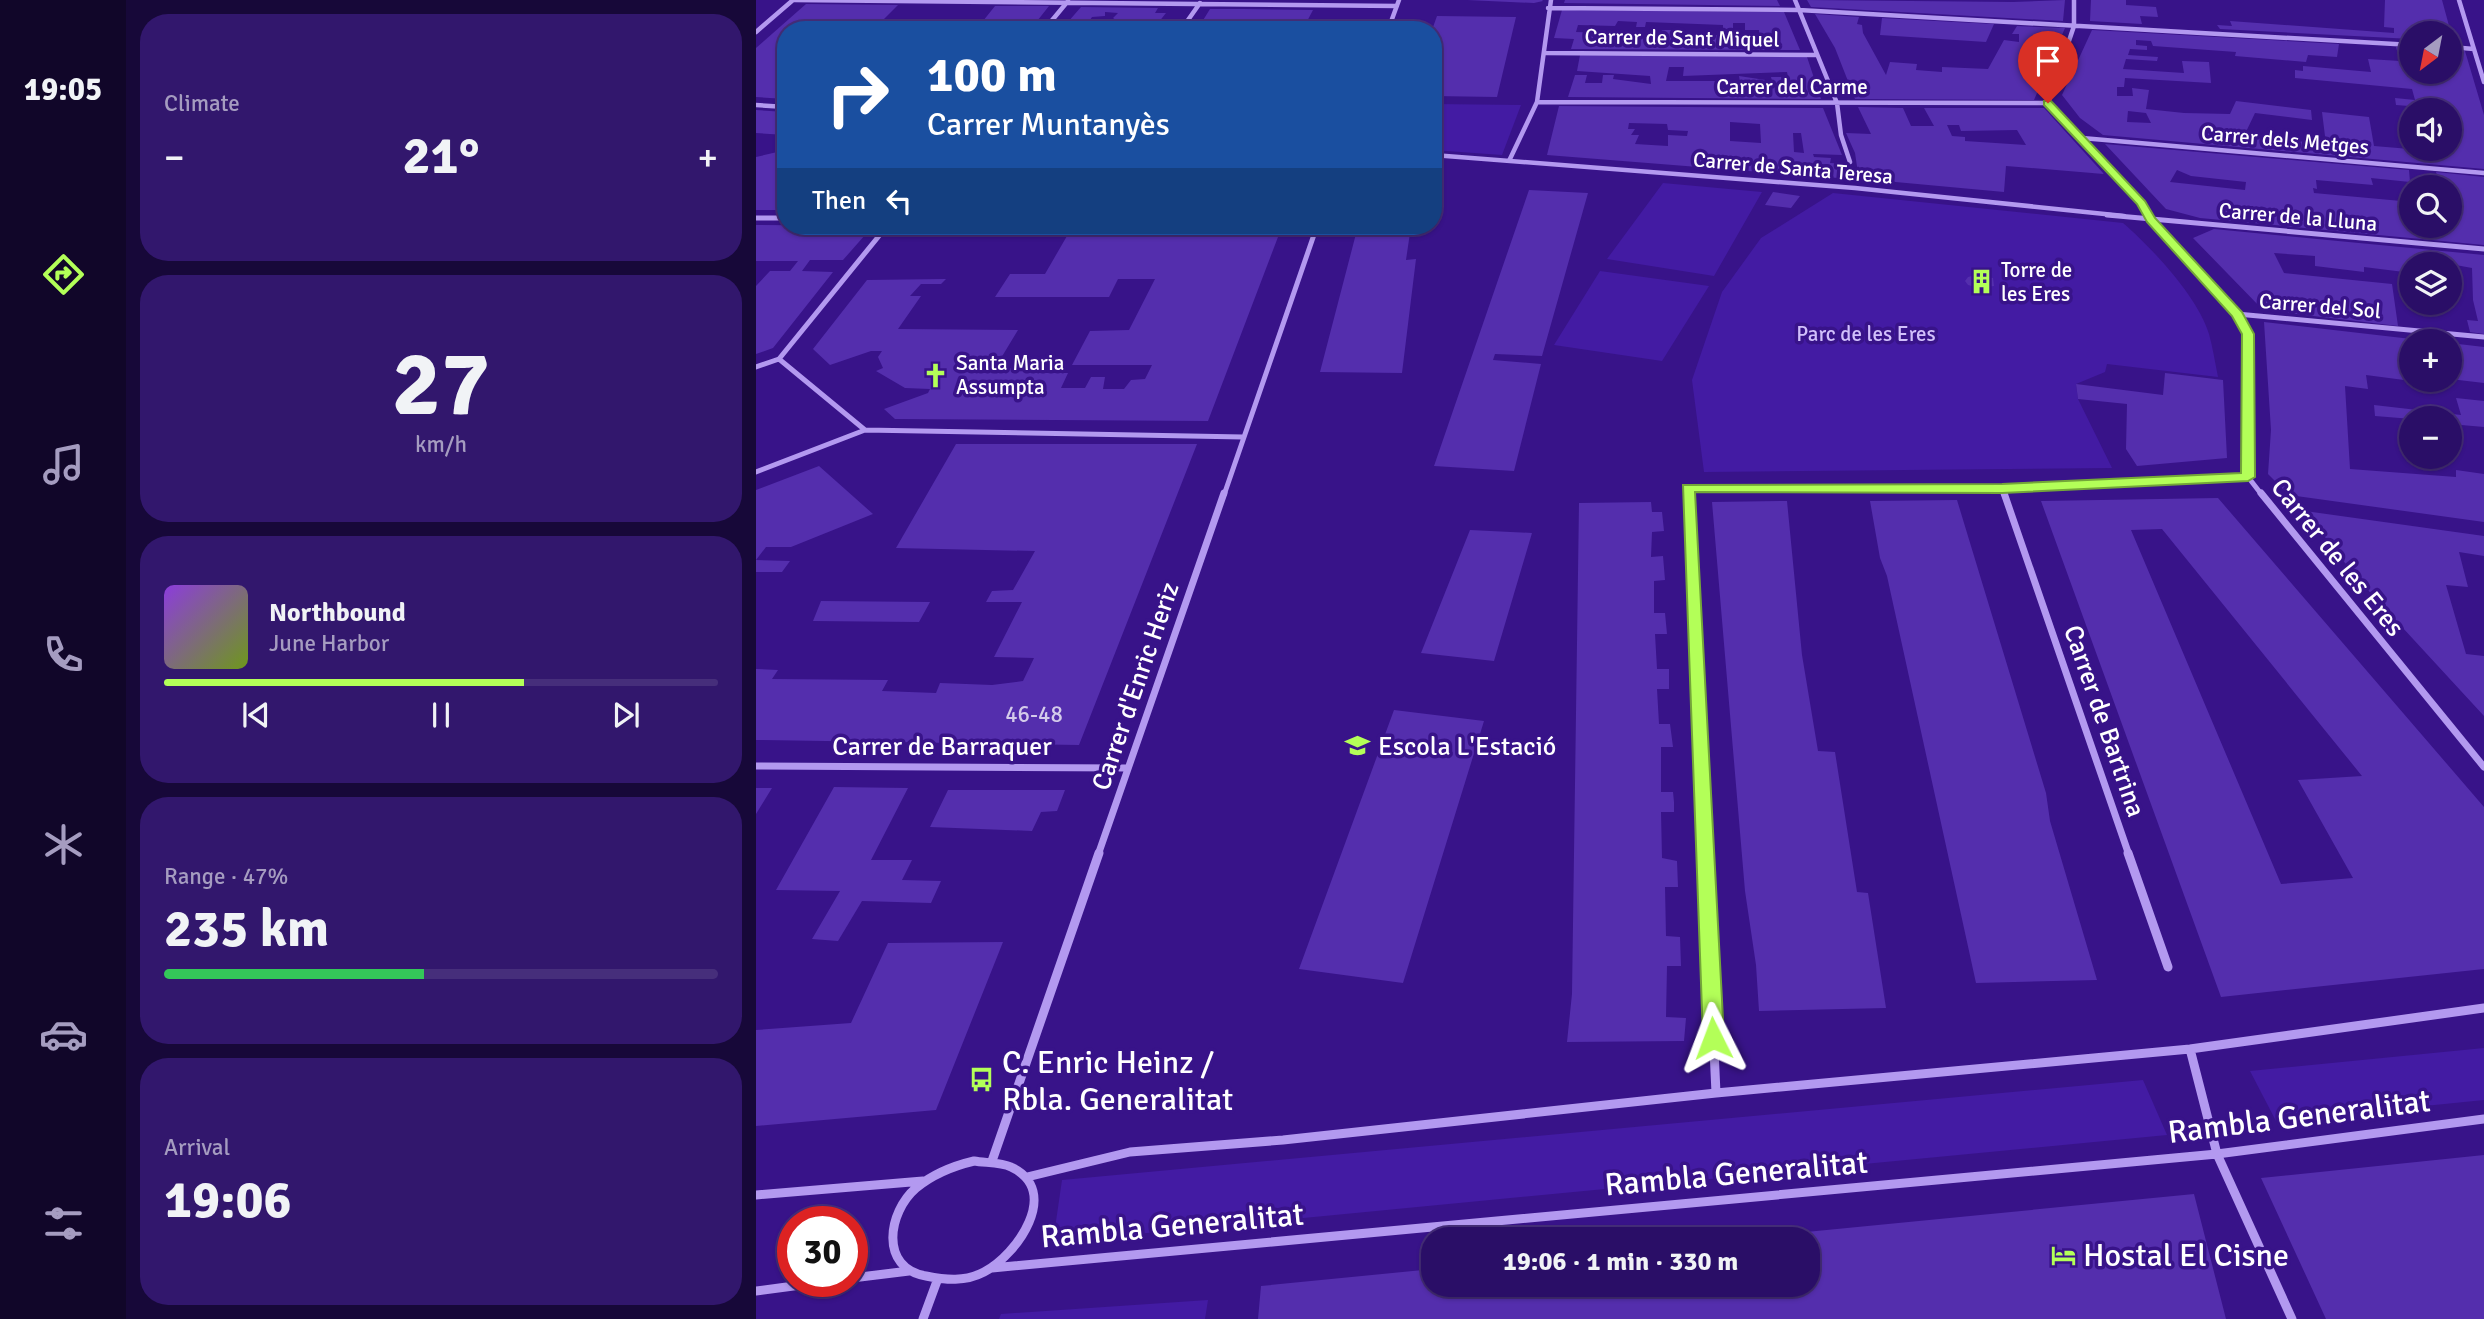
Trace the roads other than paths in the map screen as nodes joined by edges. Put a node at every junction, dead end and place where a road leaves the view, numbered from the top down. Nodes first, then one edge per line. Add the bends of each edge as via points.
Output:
1 (794, 0) edge
2 (1551, 0) edge
3 (1795, 0) edge
4 (2074, 0) edge
5 (2459, 0) edge
6 (1068, 1) edge
7 (1200, 3) junction
8 (1398, 3) edge
9 (1548, 8) junction
10 (1799, 10) junction
11 (1051, 21) edge
12 (1187, 21) edge
13 (1391, 21) edge
14 (2074, 26) junction
15 (756, 32) edge
16 (2399, 44) edge
17 (2462, 48) edge
18 (2474, 49) junction
19 (1546, 53) junction
20 (1817, 55) junction
21 (2484, 82) edge
22 (1536, 102) junction
23 (1837, 103) junction
24 (2048, 103) junction
25 (756, 105) edge
26 (777, 106) edge
27 (2082, 138) junction
28 (1442, 156) edge
29 (1509, 161) junction
30 (1850, 162) dead end
31 (2484, 173) edge
32 (756, 218) edge
33 (777, 218) edge
34 (2150, 219) junction
35 (880, 235) edge
36 (1314, 235) edge
37 (2484, 250) edge
38 (2237, 314) junction
39 (2484, 337) edge
40 (779, 359) junction
41 (756, 367) edge
42 (865, 430) junction
43 (1243, 438) junction
44 (756, 472) edge
45 (2248, 477) junction
46 (2002, 488) junction
47 (756, 765) edge
48 (2484, 767) edge
49 (1128, 768) junction
50 (2168, 967) dead end
51 (2484, 1008) edge
52 (2190, 1049) junction
53 (1716, 1093) junction
54 (2484, 1119) edge
55 (2217, 1154) junction
56 (992, 1161) junction
57 (1027, 1177) junction
58 (924, 1181) junction
59 (756, 1195) edge
60 (992, 1268) junction
61 (909, 1271) junction
62 (868, 1276) edge
63 (937, 1280) junction
64 (777, 1288) edge
65 (756, 1291) edge
66 (923, 1319) edge
67 (2292, 1319) edge

1 - 6 street
1 - 15 street
2 - 9 street
3 - 10 street
4 - 14 street
5 - 18 street
6 - 7 street
6 - 11 street
7 - 8 street
7 - 12 street
8 - 13 street
9 - 10 street
9 - 19 street
10 - 14 street
10 - 20 street
14 - 16 street
14 - 24 street
17 - 18 street
18 - 21 street
19 - 20 street, Carrer de Sant Miquel
19 - 22 street
20 - 23 street
22 - 23 street, Carrer del Carme
22 - 29 street
23 - 24 street, Carrer del Carme
23 - 30 street
24 - 27 street, Carrer de les Eres
25 - 26 street
27 - 31 street, Carrer dels Metges
27 - 34 street, Carrer de les Eres
28 - 29 street, Carrer de Santa Teresa
29 - 34 street, Carrer de Santa Teresa via 1855,188
32 - 33 street
34 - 37 street, Carrer de la Lluna
34 - 38 street, Carrer de les Eres
35 - 40 street
36 - 43 street, Carrer d'Enric Heriz
38 - 39 street, Carrer del Sol
38 - 45 street, Carrer de les Eres via 2248,334
40 - 41 street
40 - 42 street
42 - 43 street
42 - 44 street
43 - 49 street, Carrer d'Enric Heriz
45 - 46 street
45 - 48 street, Carrer de les Eres
46 - 50 street, Carrer de Bartrina
46 - 53 street via 1688,488
47 - 49 street, Carrer de Barraquer
49 - 56 street, Carrer d'Enric Heriz
51 - 52 street
52 - 53 street
52 - 55 street
53 - 57 street via 1130,1152
54 - 55 street, Rambla Generalitat
55 - 60 street, Rambla Generalitat
55 - 67 street
56 - 57 street
56 - 58 street via 957,1165
57 - 60 street via 1036,1206 1033,1222 1011,1255
58 - 59 street
58 - 61 street via 903,1203 892,1229 895,1253
60 - 63 street via 965,1278
61 - 62 street
61 - 63 street
63 - 66 street
64 - 65 street

